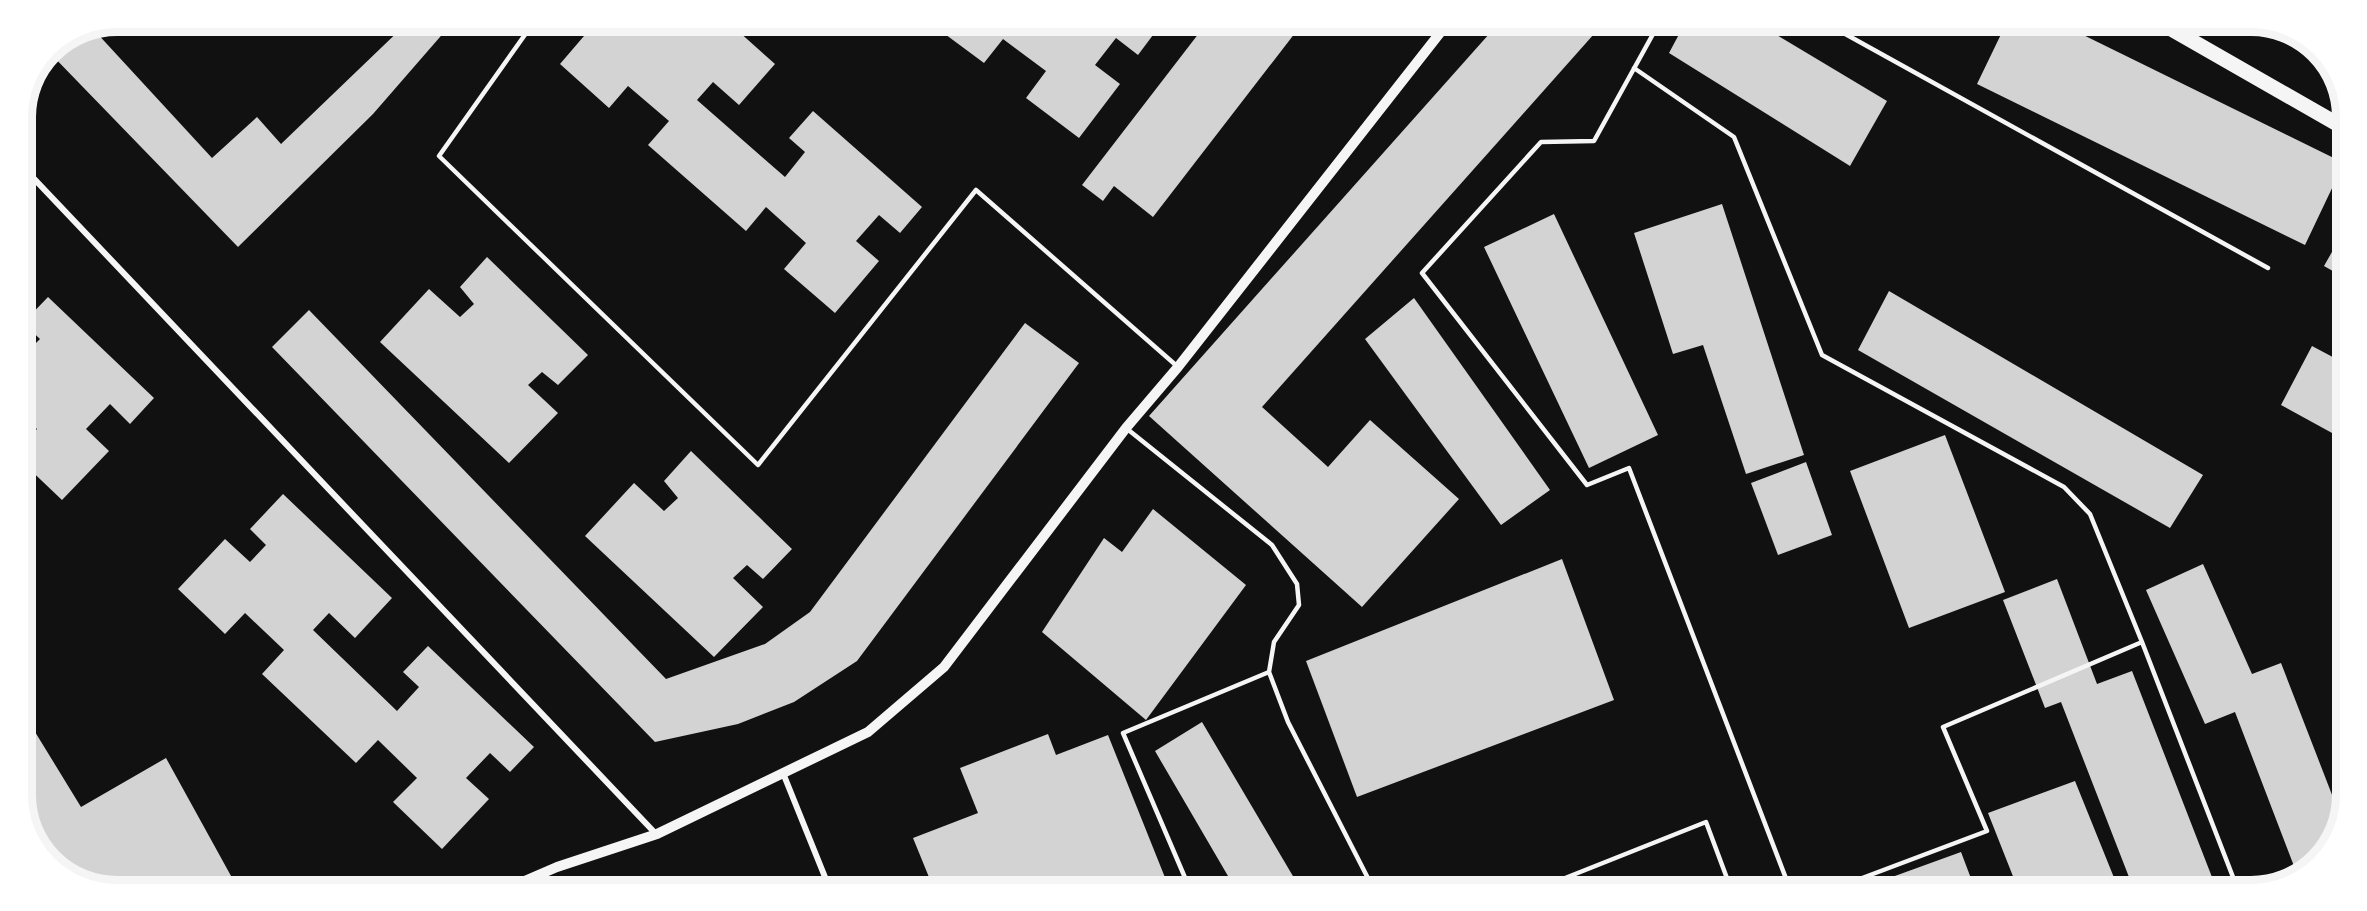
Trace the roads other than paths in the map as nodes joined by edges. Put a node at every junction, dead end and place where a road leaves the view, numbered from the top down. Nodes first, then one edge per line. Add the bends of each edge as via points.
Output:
1 (528, 31) edge
2 (1442, 31) edge
3 (1655, 31) edge
4 (1840, 31) edge
5 (2175, 31) edge
6 (1634, 68) junction
7 (2335, 123) edge
8 (31, 176) edge
9 (2268, 268) dead end
10 (1178, 367) junction
11 (1126, 428) junction
12 (2142, 642) junction
13 (1269, 672) junction
14 (783, 773) junction
15 (657, 834) junction
16 (527, 880) edge
17 (826, 880) edge
18 (1186, 880) edge
19 (1370, 880) edge
20 (1560, 880) edge
21 (1728, 880) edge
22 (1787, 880) edge
23 (1857, 880) edge
24 (2234, 880) edge

1 - 10 lane via 439,156 758,465 976,190
2 - 10 street
3 - 6 lane
4 - 9 lane
5 - 7 main road
6 - 12 lane via 1734,137 1822,355 2064,487 2090,514
6 - 22 lane via 1594,141 1541,142 1422,273 1587,485 1629,468
8 - 15 street
10 - 11 street
11 - 13 lane via 1272,545 1297,584 1299,605 1274,642
11 - 14 street via 944,668 868,732
12 - 23 lane via 1943,727 1987,831
12 - 24 lane
13 - 18 lane via 1123,733
13 - 19 lane via 1288,722
14 - 15 street
14 - 17 street
15 - 16 street
20 - 21 lane via 1706,822

